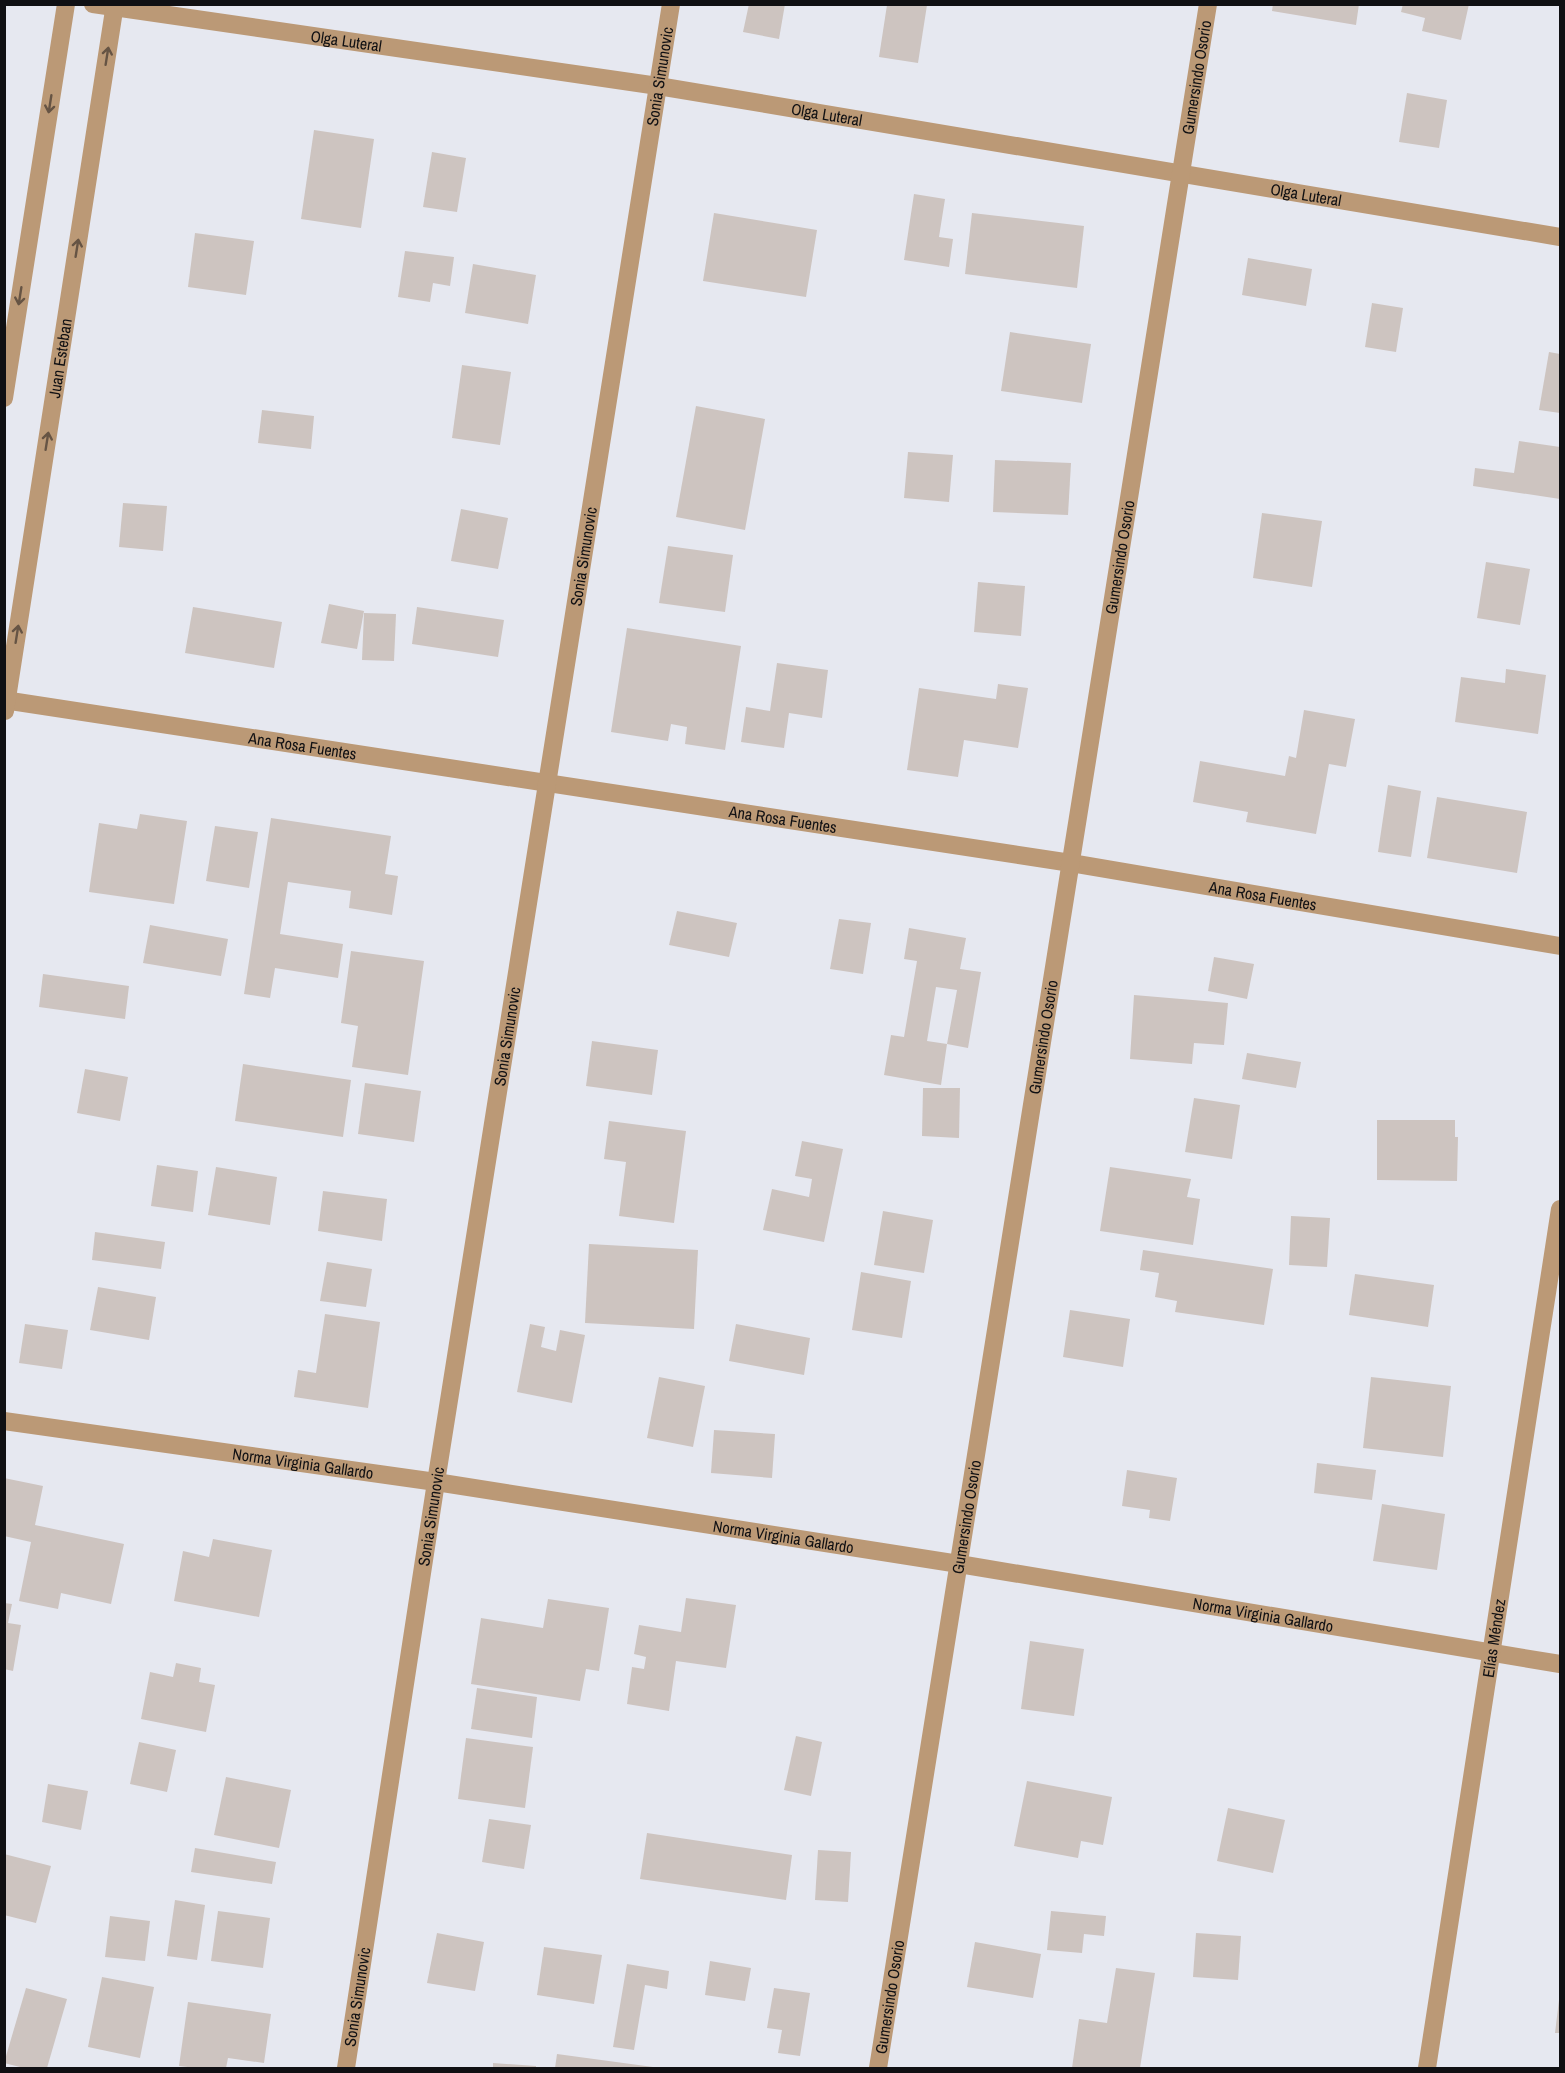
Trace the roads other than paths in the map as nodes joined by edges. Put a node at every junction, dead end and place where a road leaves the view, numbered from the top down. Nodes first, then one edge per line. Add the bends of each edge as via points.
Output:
1 (66, 4) edge
2 (93, 4) edge
3 (671, 4) edge
4 (1208, 4) edge
5 (114, 6) edge
6 (658, 86) junction
7 (1181, 173) junction
8 (1560, 237) edge
9 (4, 398) edge
10 (5, 705) edge
11 (547, 782) junction
12 (1071, 862) junction
13 (1560, 946) edge
14 (1560, 1209) edge
15 (4, 1420) edge
16 (436, 1482) junction
17 (959, 1564) junction
18 (1491, 1653) junction
19 (1560, 1664) edge
20 (346, 2068) edge
21 (878, 2068) edge
22 (1427, 2068) edge

1 -> 9 street
2 - 5 street, Olga Luteral
3 - 6 street, Sonia Simunovic
4 - 7 street, Gumersindo Osorio
5 - 6 street, Olga Luteral
10 -> 5 street, Juan Esteban
6 - 7 street, Olga Luteral
6 - 11 street, Sonia Simunovic
7 - 8 street, Olga Luteral
7 - 12 street, Gumersindo Osorio
10 - 11 street, Ana Rosa Fuentes
11 - 12 street, Ana Rosa Fuentes
11 - 16 street, Sonia Simunovic
12 - 13 street, Ana Rosa Fuentes
12 - 17 street, Gumersindo Osorio
14 - 18 street, Elías Méndez
15 - 16 street, Norma Virginia Gallardo
16 - 17 street, Norma Virginia Gallardo
16 - 20 street, Sonia Simunovic
17 - 18 street, Norma Virginia Gallardo
17 - 21 street, Gumersindo Osorio
18 - 19 street, Norma Virginia Gallardo
18 - 22 street, Elías Méndez

